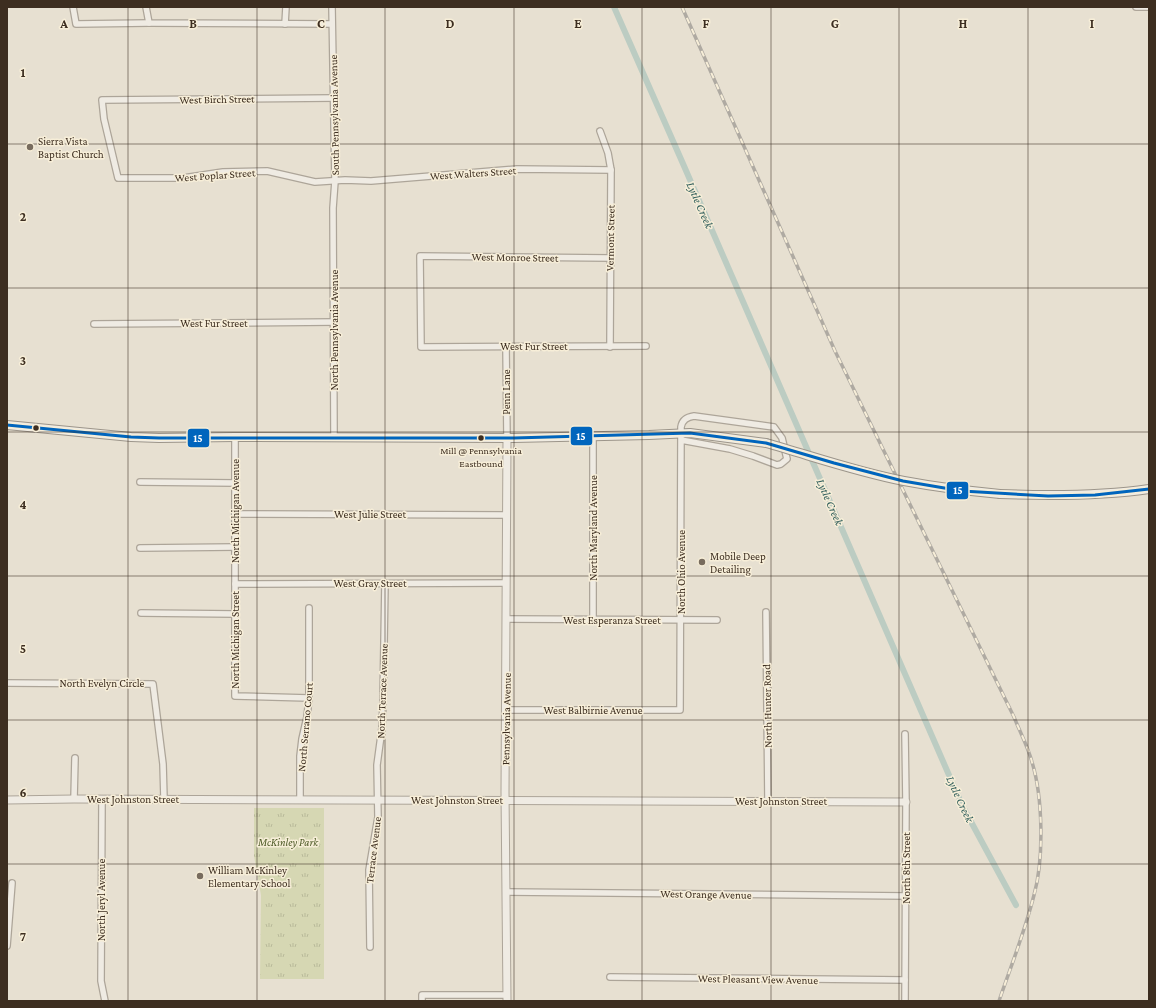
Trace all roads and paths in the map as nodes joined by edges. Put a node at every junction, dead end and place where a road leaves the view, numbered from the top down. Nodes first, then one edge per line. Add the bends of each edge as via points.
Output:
1 (73, 7) edge
2 (146, 7) edge
3 (286, 7) edge
4 (332, 7) edge
5 (1136, 7) edge
6 (1149, 7) edge
7 (150, 23) junction
8 (285, 24) junction
9 (332, 24) junction
10 (333, 98) junction
11 (600, 131) dead end
12 (611, 170) junction
13 (118, 178) joint
14 (335, 181) junction
15 (333, 223) joint
16 (610, 258) junction
17 (334, 322) junction
18 (94, 324) dead end
19 (646, 346) dead end
20 (421, 347) joint
21 (506, 347) junction
22 (610, 347) junction
23 (7, 425) edge
24 (235, 437) junction
25 (334, 437) junction
26 (593, 437) junction
27 (681, 437) junction
28 (507, 438) junction
29 (140, 482) dead end
30 (235, 483) junction
31 (1149, 489) edge
32 (235, 514) junction
33 (506, 515) junction
34 (235, 547) junction
35 (140, 548) dead end
36 (385, 583) junction
37 (506, 583) junction
38 (235, 584) junction
39 (309, 608) dead end
40 (766, 612) dead end
41 (141, 614) dead end
42 (235, 614) junction
43 (506, 619) junction
44 (593, 620) junction
45 (680, 620) junction
46 (717, 620) dead end
47 (7, 683) edge
48 (309, 698) junction
49 (506, 710) junction
50 (680, 710) joint
51 (905, 734) dead end
52 (75, 758) dead end
53 (74, 798) junction
54 (102, 799) junction
55 (164, 799) junction
56 (300, 799) junction
57 (7, 800) edge
58 (377, 800) junction
59 (505, 800) junction
60 (768, 801) junction
61 (906, 802) junction
62 (12, 883) dead end
63 (506, 892) junction
64 (906, 896) junction
65 (7, 946) edge
66 (370, 948) dead end
67 (610, 977) dead end
68 (905, 980) junction
69 (507, 998) edge
70 (105, 1001) edge
71 (422, 1001) edge
72 (905, 1001) edge

1 - 7 street via 76,24
2 - 7 street
3 - 8 street
4 - 9 street, South Pennsylvania Avenue
5 - 6 street
7 - 8 street
8 - 9 street
9 - 10 street, South Pennsylvania Avenue
10 - 13 street, West Birch Street via 102,100 104,120
10 - 14 street, South Pennsylvania Avenue
11 - 12 street, Vermont Street
12 - 14 street, West Walters Street via 502,170
12 - 16 street, Vermont Street
13 - 14 street, West Poplar Street via 183,178 223,172 260,171 310,181
14 - 15 street, South Pennsylvania Avenue
15 - 17 street, North Pennsylvania Avenue
16 - 20 street, West Monroe Street via 420,256
16 - 22 street, Vermont Street
17 - 18 street, West Fur Street
17 - 25 street, North Pennsylvania Avenue
19 - 22 street, West Fur Street
20 - 21 street, West Fur Street
21 - 22 street, West Fur Street
21 - 28 street, Penn Lane
23 - 24 main road via 131,437
24 - 25 main road
24 - 30 street, North Michigan Avenue
25 - 28 main road
26 - 27 main road
26 - 28 main road
26 - 44 street, North Maryland Avenue
27 - 27 street via 680,427 690,416 774,427 782,438 786,459 777,465 730,449
27 - 31 main road, bridge via 690,433 766,443 903,481 962,491 1048,496
27 - 45 street, North Ohio Avenue
28 - 33 street, Pennsylvania Avenue
29 - 30 street
30 - 32 street, North Michigan Avenue
32 - 33 street, West Julie Street
32 - 34 street, North Michigan Avenue
33 - 37 street, Pennsylvania Avenue
34 - 35 street
34 - 38 street, North Michigan Avenue
36 - 37 street, West Gray Street
36 - 38 street, West Gray Street
36 - 58 street, North Terrace Avenue via 384,703 377,765
37 - 43 street, Pennsylvania Avenue
38 - 42 street, North Michigan Street
39 - 48 street, North Serrano Court
40 - 60 street, North Hunter Road
41 - 42 street
42 - 48 street, North Michigan Street via 235,696
43 - 44 street, West Esperanza Street
43 - 49 street, Pennsylvania Avenue
44 - 45 street, West Esperanza Street
45 - 46 street, West Esperanza Street
45 - 50 street, North Ohio Avenue
47 - 55 street, North Evelyn Circle via 153,684 163,764
48 - 56 street, North Serrano Court via 300,756
49 - 50 street, West Balbirnie Avenue
49 - 59 street, Pennsylvania Avenue
51 - 61 street, North 8th Street
52 - 53 street
53 - 54 street, West Johnston Street
53 - 57 street, West Johnston Street
54 - 55 street, West Johnston Street
54 - 70 street, North Jeryl Avenue via 101,981
55 - 56 street, West Johnston Street
56 - 58 street, West Johnston Street
58 - 59 street, West Johnston Street
58 - 66 street, Terrace Avenue via 377,829 372,844 369,870
59 - 60 street, West Johnston Street
59 - 63 street, Pennsylvania Avenue
60 - 61 street, West Johnston Street
61 - 64 street, North 8th Street
62 - 65 street
63 - 64 street, West Orange Avenue
63 - 69 street, Pennsylvania Avenue
64 - 68 street, North 8th Street
67 - 68 street, West Pleasant View Avenue
68 - 72 street, North 8th Street
69 - 71 street via 422,995

